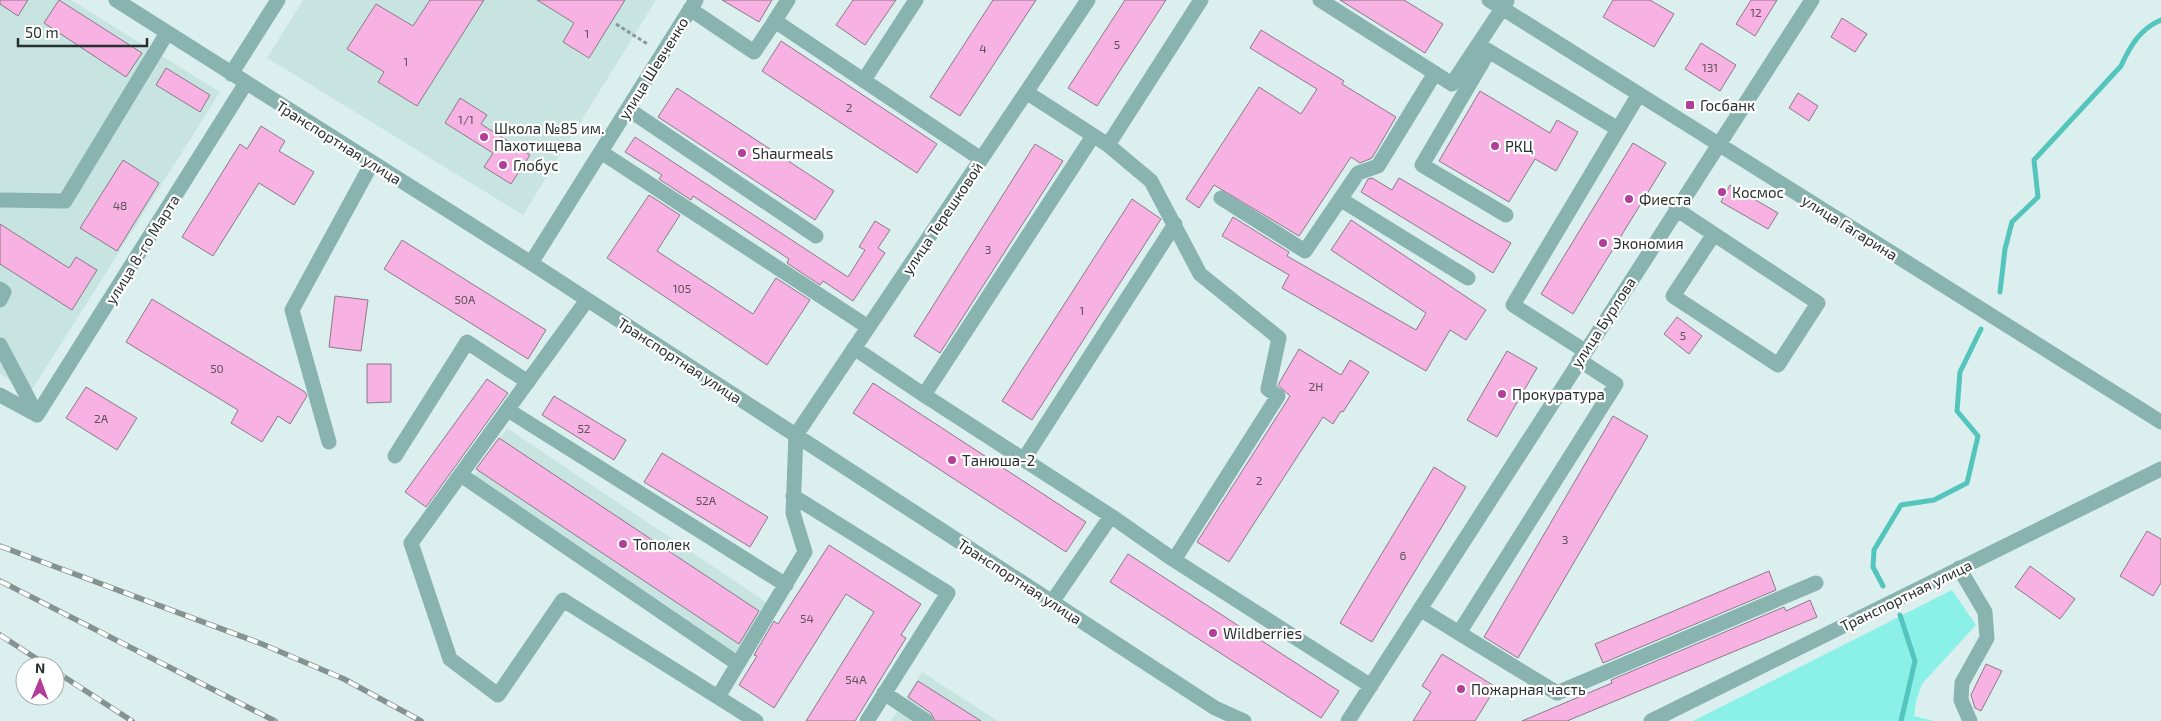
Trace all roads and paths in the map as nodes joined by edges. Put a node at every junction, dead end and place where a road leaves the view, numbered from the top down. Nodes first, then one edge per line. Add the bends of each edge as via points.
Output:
1 (117, 0) edge
2 (278, 0) edge
3 (788, 0) edge
4 (916, 0) edge
5 (1088, 0) edge
6 (1201, 0) edge
7 (1320, 0) edge
8 (1488, 0) edge
9 (1812, 0) edge
10 (693, 4) edge
11 (1505, 4) edge
12 (616, 24) dead end
13 (772, 25) junction
14 (168, 33) junction
15 (1484, 48) junction
16 (663, 53) junction
17 (1435, 73) junction
18 (232, 74) junction
19 (864, 80) junction
20 (246, 83) junction
21 (1026, 92) junction
22 (1639, 94) junction
23 (628, 108) junction
24 (1618, 129) junction
25 (1093, 136) junction
26 (1717, 144) junction
27 (1108, 145) junction
28 (601, 152) junction
29 (982, 159) junction
30 (372, 163) junction
31 (1221, 198) dead end
32 (1340, 199) junction
33 (0, 200) edge
34 (1676, 209) junction
35 (1506, 215) dead end
36 (1175, 224) junction
37 (1714, 234) junction
38 (816, 236) dead end
39 (531, 263) junction
40 (1468, 278) dead end
41 (0, 289) edge
42 (0, 300) edge
43 (587, 300) junction
44 (868, 327) junction
45 (0, 345) edge
46 (854, 348) junction
47 (1582, 356) junction
48 (528, 382) junction
49 (0, 395) edge
50 (924, 395) junction
51 (508, 410) junction
52 (37, 415) junction
53 (2161, 422) edge
54 (796, 435) junction
55 (329, 442) dead end
56 (395, 456) dead end
57 (1024, 459) junction
58 (2161, 468) edge
59 (460, 475) junction
60 (793, 496) junction
61 (1111, 516) junction
62 (1174, 560) junction
63 (1959, 568) junction
64 (1816, 583) dead end
65 (786, 585) junction
66 (1052, 602) junction
67 (1420, 608) junction
68 (1459, 633) junction
69 (738, 664) junction
70 (1371, 686) junction
71 (884, 694) junction
72 (718, 698) junction
73 (756, 721) edge
74 (867, 721) edge
75 (926, 721) edge
76 (1244, 721) edge
77 (1348, 721) edge
78 (1651, 721) edge
79 (1970, 721) edge

1 - 14 street, Транспортная улица
2 - 18 street
3 - 13 street
4 - 19 street
5 - 21 street, улица Терешковой
6 - 27 street
7 - 17 street
8 - 11 street, улица Гагарина
9 - 26 street, улица Бурлова
10 - 13 street via 754,52
10 - 16 street, улица Шевченко
11 - 15 street
11 - 22 street, улица Гагарина
12 - 16 path
13 - 19 street via 775,21
14 - 18 street, Транспортная улица
14 - 33 street via 65,201
15 - 17 street via 1452,84
15 - 24 street
15 - 35 street via 1422,165
16 - 23 street, улица Шевченко
17 - 32 street via 1378,166 1358,173
18 - 20 street, Транспортная улица
19 - 29 street
20 - 30 street, Транспортная улица
20 - 52 street, улица 8-го Марта
21 - 25 street
21 - 29 street, улица Терешковой
22 - 24 street
22 - 26 street, улица Гагарина
23 - 28 street, улица Шевченко
23 - 38 street
24 - 47 street via 1513,304
25 - 27 street
25 - 50 street
26 - 34 street, улица Бурлова
26 - 53 street, улица Гагарина
27 - 36 street via 1151,181
28 - 39 street, улица Шевченко
28 - 44 street
29 - 44 street, улица Терешковой
30 - 39 street, Транспортная улица
30 - 55 street via 292,310
31 - 32 street via 1305,251
32 - 40 street
34 - 37 street
34 - 47 street, улица Бурлова
36 - 57 street
36 - 62 street via 1200,274 1279,338 1268,389 1278,396
37 - 37 street via 1818,303 1778,365 1673,296
39 - 43 street, Транспортная улица
41 - 42 street via 4,292
43 - 48 street
43 - 54 street, Транспортная улица
44 - 46 street, улица Терешковой
45 - 52 street
46 - 50 street
46 - 54 street, улица Терешковой
47 - 67 street, улица Бурлова
47 - 68 street via 1616,384
48 - 51 street
48 - 56 street via 467,342
49 - 52 street
50 - 57 street
51 - 59 street
51 - 65 street
54 - 60 street
54 - 66 street, Транспортная улица
57 - 61 street
58 - 63 street, Транспортная улица
59 - 69 street
59 - 72 street via 411,543 450,659 498,695 563,600
60 - 65 street via 793,513 806,552
60 - 71 street via 948,593
61 - 62 street
61 - 66 street
62 - 70 street
63 - 78 street, Транспортная улица
63 - 79 street via 1985,612 1988,638 1962,683 1961,700
64 - 68 street via 1557,693
65 - 69 street
66 - 76 street, Транспортная улица via 1215,708
67 - 68 street
67 - 70 street, улица Бурлова
69 - 72 street
70 - 77 street, улица Бурлова
71 - 74 street
71 - 75 street
72 - 73 street

